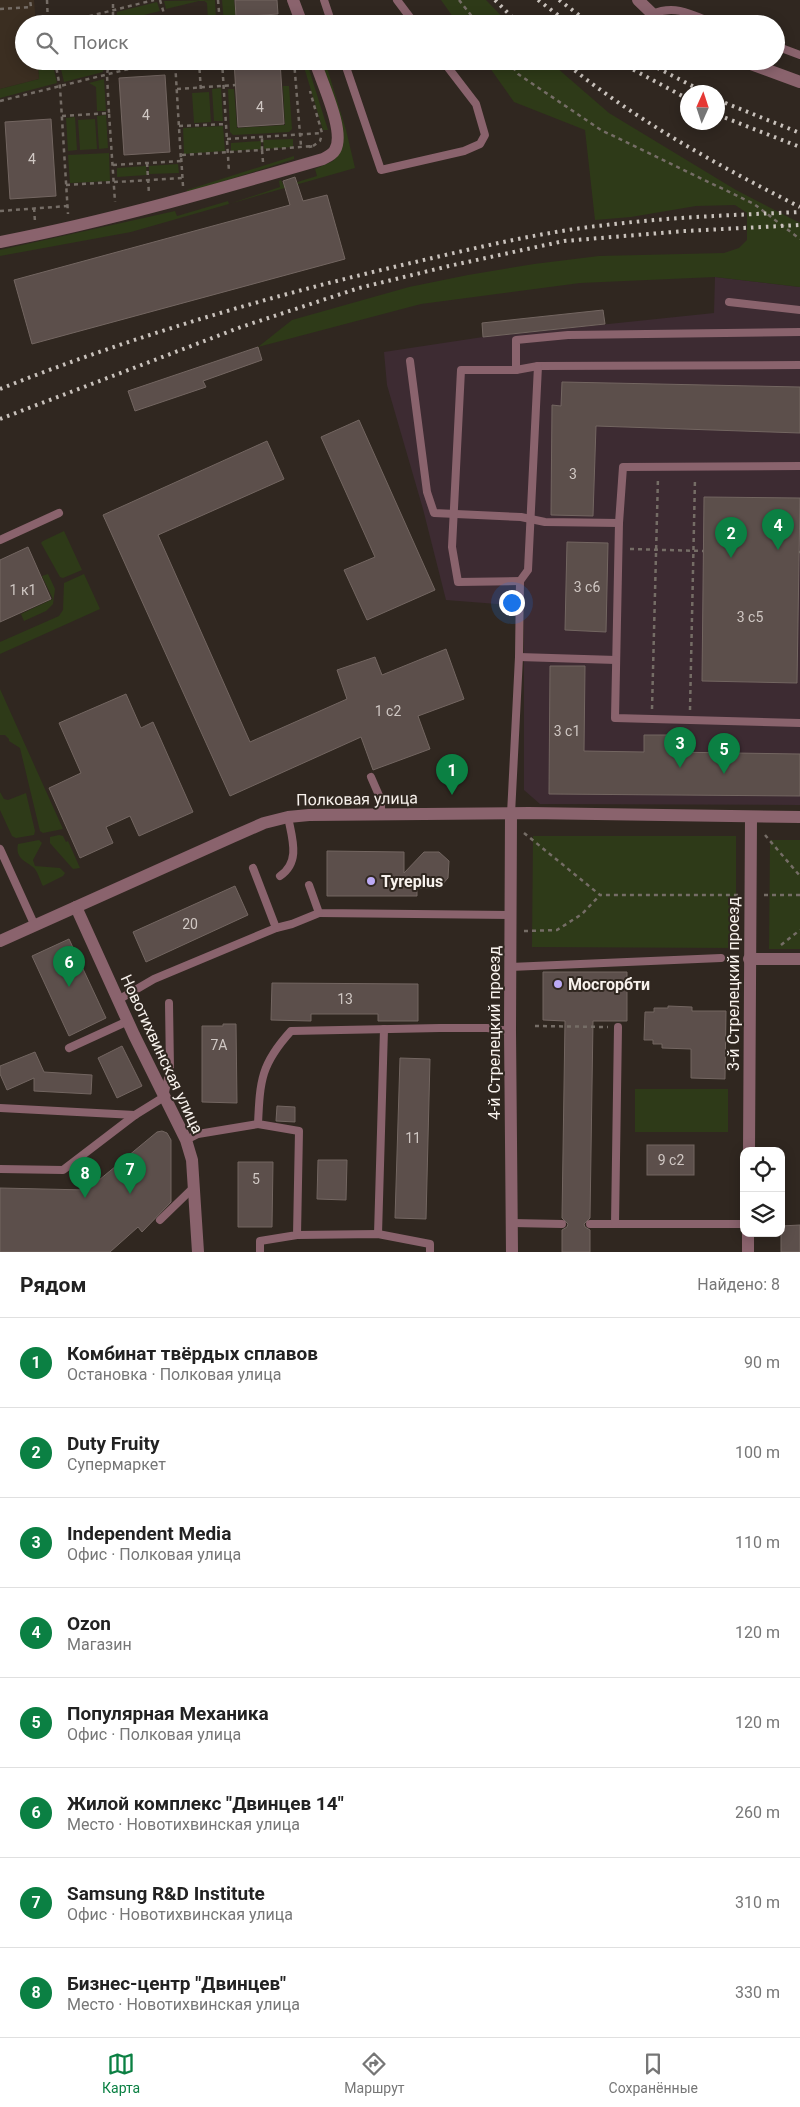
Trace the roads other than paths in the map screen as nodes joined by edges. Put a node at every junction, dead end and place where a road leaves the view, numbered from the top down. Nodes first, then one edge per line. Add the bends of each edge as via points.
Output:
1 (293, 0) edge
2 (324, 0) edge
3 (397, 0) edge
4 (638, 0) edge
5 (652, 14) joint
6 (299, 15) edge
7 (329, 15) edge
8 (408, 15) edge
9 (692, 15) edge
10 (785, 49) edge
11 (800, 55) edge
12 (318, 70) edge
13 (347, 70) edge
14 (450, 70) edge
15 (767, 70) edge
16 (800, 82) edge
17 (0, 242) edge
18 (729, 302) dead end
19 (800, 310) edge
20 (800, 332) edge
21 (410, 361) dead end
22 (800, 365) edge
23 (538, 366) junction
24 (516, 370) junction
25 (800, 466) edge
26 (59, 514) dead end
27 (455, 514) junction
28 (530, 519) junction
29 (619, 523) junction
30 (0, 540) edge
31 (520, 581) junction
32 (520, 656) junction
33 (616, 660) junction
34 (800, 723) edge
35 (372, 777) dead end
36 (381, 814) junction
37 (511, 814) junction
38 (288, 816) junction
39 (800, 817) edge
40 (751, 818) junction
41 (0, 849) edge
42 (253, 868) dead end
43 (280, 876) dead end
44 (309, 885) dead end
45 (76, 907) junction
46 (319, 912) junction
47 (511, 915) junction
48 (35, 926) junction
49 (276, 928) junction
50 (0, 941) edge
51 (721, 958) dead end
52 (749, 959) junction
53 (800, 959) edge
54 (510, 967) junction
55 (118, 1000) junction
56 (169, 1003) dead end
57 (128, 1022) junction
58 (618, 1027) road end
59 (384, 1029) junction
60 (510, 1031) junction
61 (69, 1048) dead end
62 (164, 1097) junction
63 (0, 1108) edge
64 (135, 1114) junction
65 (258, 1124) junction
66 (186, 1140) junction
67 (749, 1147) edge
68 (0, 1169) edge
69 (194, 1186) junction
70 (160, 1220) dead end
71 (512, 1224) junction
72 (562, 1224) dead end
73 (590, 1224) dead end
74 (615, 1224) junction
75 (740, 1224) edge
76 (378, 1234) junction
77 (296, 1235) junction
78 (748, 1237) edge
79 (198, 1252) edge
80 (260, 1252) edge
81 (430, 1252) edge
82 (512, 1252) edge
83 (748, 1252) edge

1 - 6 street
2 - 7 lane
3 - 8 lane
4 - 5 street
5 - 9 lane via 665,9
10 - 11 lane
12 - 17 street via 339,140 335,152 323,159 188,198
13 - 14 lane via 381,170 464,151 480,144 485,135 476,104
15 - 16 street
18 - 19 lane
20 - 24 lane via 568,335 516,340
21 - 27 lane via 427,492 434,513
22 - 23 lane
23 - 24 lane
23 - 28 lane
24 - 27 lane via 461,370
25 - 29 lane via 623,467
26 - 30 lane
27 - 28 lane
27 - 31 lane via 452,547 458,582
28 - 29 lane
28 - 31 lane via 528,570
29 - 33 lane
31 - 32 lane
32 - 33 lane
32 - 37 lane
33 - 34 lane via 615,718
35 - 36 lane via 381,800
36 - 37 street, Полковая улица
36 - 38 street, Полковая улица
37 - 40 street, Полковая улица
37 - 47 street, 4-й Стрелецкий проезд
38 - 43 lane via 294,854 291,866
38 - 45 street, Полковая улица via 264,823
39 - 40 street, Полковая улица
40 - 52 street, 3-й Стрелецкий проезд
41 - 48 lane
42 - 49 lane
44 - 46 lane
45 - 48 street, Полковая улица
45 - 55 street, Новотихвинская улица
46 - 47 lane
46 - 49 lane
47 - 54 street, 4-й Стрелецкий проезд
48 - 50 street, Полковая улица
49 - 55 lane via 154,979
51 - 54 lane
52 - 53 street
52 - 67 street, 3-й Стрелецкий проезд
54 - 60 street, 4-й Стрелецкий проезд
55 - 57 street, Новотихвинская улица
56 - 62 lane via 170,1069
57 - 61 lane
57 - 62 street, Новотихвинская улица
58 - 74 lane
59 - 60 lane via 487,1028
59 - 65 lane via 291,1031 274,1049 262,1074
59 - 76 lane
60 - 71 street, 4-й Стрелецкий проезд
62 - 64 lane
62 - 66 street, Новотихвинская улица
63 - 64 lane
64 - 68 lane via 63,1170
65 - 66 lane via 198,1134
65 - 77 lane via 299,1131
66 - 69 street, Новотихвинская улица
69 - 70 lane
69 - 79 street, Новотихвинская улица
71 - 72 lane
71 - 82 street, 4-й Стрелецкий проезд
73 - 74 lane
74 - 75 lane
76 - 77 lane
76 - 81 lane via 430,1244
77 - 80 lane via 260,1241
78 - 83 street

